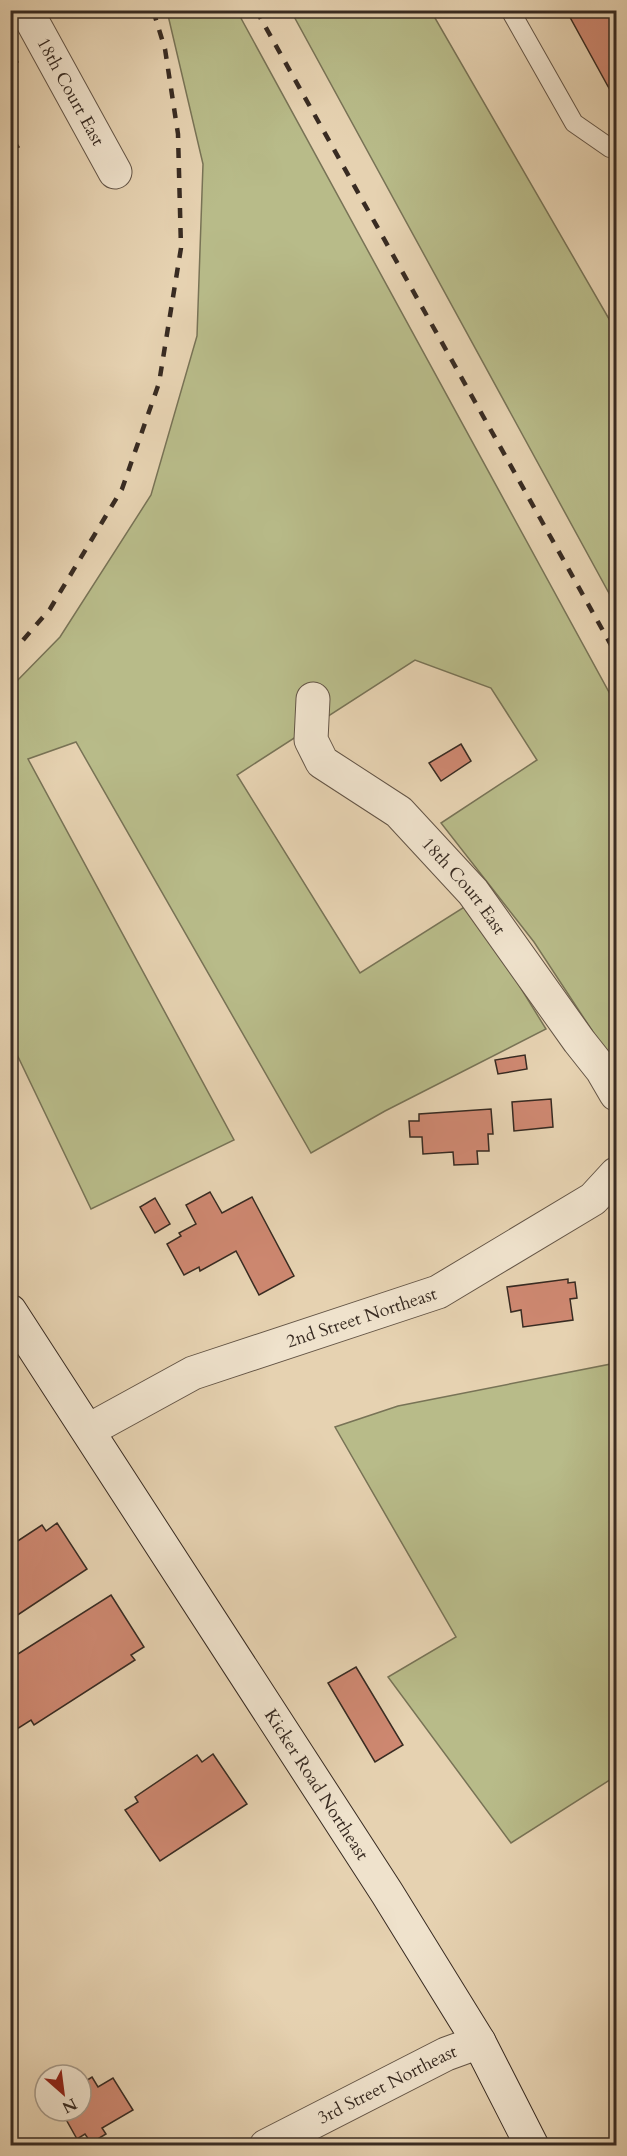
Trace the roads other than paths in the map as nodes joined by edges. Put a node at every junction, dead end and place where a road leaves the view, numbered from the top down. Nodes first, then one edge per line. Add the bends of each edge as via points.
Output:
1 (26, 10) edge
2 (510, 10) edge
3 (616, 149) edge
4 (115, 172) dead end
5 (313, 699) dead end
6 (616, 1094) edge
7 (616, 1174) edge
8 (10, 1311) edge
9 (89, 1430) junction
10 (479, 2042) junction
11 (266, 2145) edge
12 (532, 2145) edge

1 - 4 street, 18th Court East
2 - 3 lane via 574,123
5 - 6 street, 18th Court East via 311,740 322,762 399,812 473,892
7 - 9 street, 2nd Street Northeast via 592,1199 438,1292 193,1373
8 - 9 street, Kicker Road Northeast
9 - 10 street, Kicker Road Northeast
10 - 11 street, 3rd Street Northeast via 446,2054
10 - 12 street, Kicker Road Northeast

